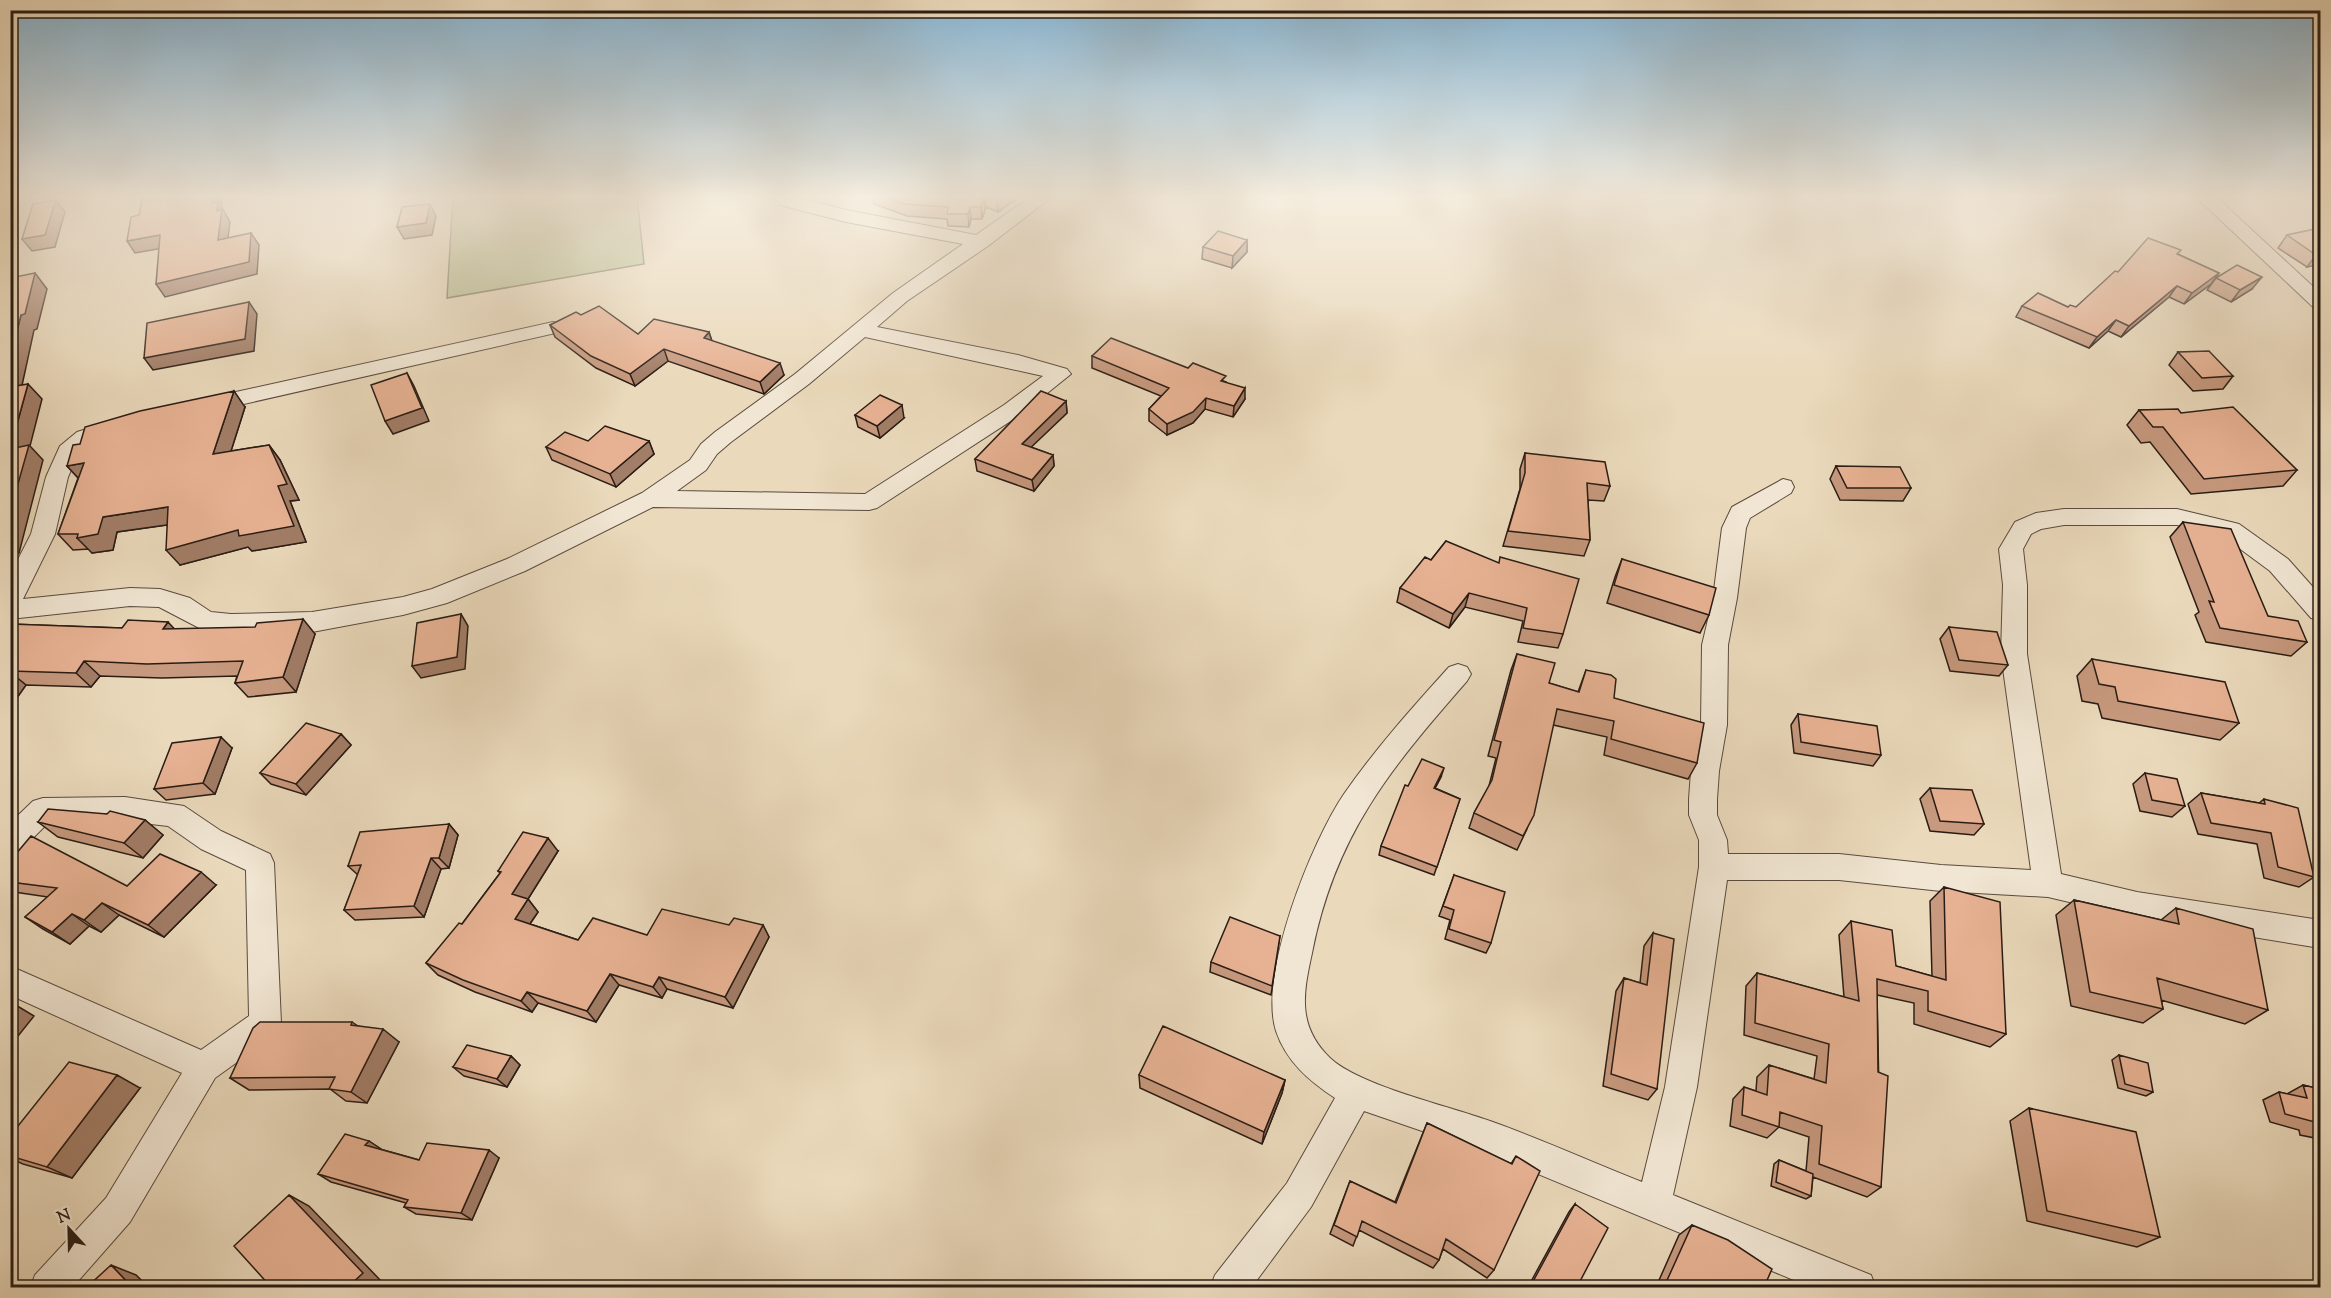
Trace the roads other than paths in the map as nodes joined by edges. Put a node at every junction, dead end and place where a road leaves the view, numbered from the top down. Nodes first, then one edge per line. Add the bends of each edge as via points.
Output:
1 (960, 257) edge
2 (2270, 257) edge
3 (2320, 303) edge
4 (553, 328) edge
5 (861, 330) junction
6 (184, 410) edge
7 (128, 424) edge
8 (1783, 487) dead end
9 (650, 499) junction
10 (10, 600) edge
11 (10, 610) edge
12 (2320, 610) edge
13 (1458, 674) dead end
14 (10, 842) edge
15 (1714, 867) junction
16 (2048, 884) junction
17 (2320, 934) edge
18 (10, 980) edge
19 (204, 1067) junction
20 (1356, 1092) junction
21 (1654, 1203) junction
22 (48, 1287) edge
23 (1228, 1287) edge
24 (1858, 1287) edge

1 - 5 street via 900,297
2 - 3 street
4 - 6 street
5 - 9 street via 723,437 698,465
5 - 9 street via 1060,374 1012,410 869,502
7 - 10 street via 85,436 71,446 57,477 43,534
8 - 15 street via 1740,513 1734,528 1715,645 1714,725 1702,799 1703,815 1713,840
9 - 11 street via 516,565 438,596 361,616 231,624 205,621 181,605 160,598 130,597
12 - 16 street via 2279,565 2231,530 2177,517 2064,517 2036,521 2023,528 2011,549 2014,654
13 - 20 street via 1400,739 1353,804 1305,911 1289,988 1292,1029 1320,1070
14 - 19 street via 44,810 125,809 174,815 211,840 260,863 265,1023
15 - 16 street via 1839,867
15 - 21 street via 1681,1087
16 - 17 street via 2137,905
18 - 19 street
19 - 22 street via 118,1210
20 - 21 street via 1492,1138
20 - 23 street via 1299,1195
21 - 24 street

